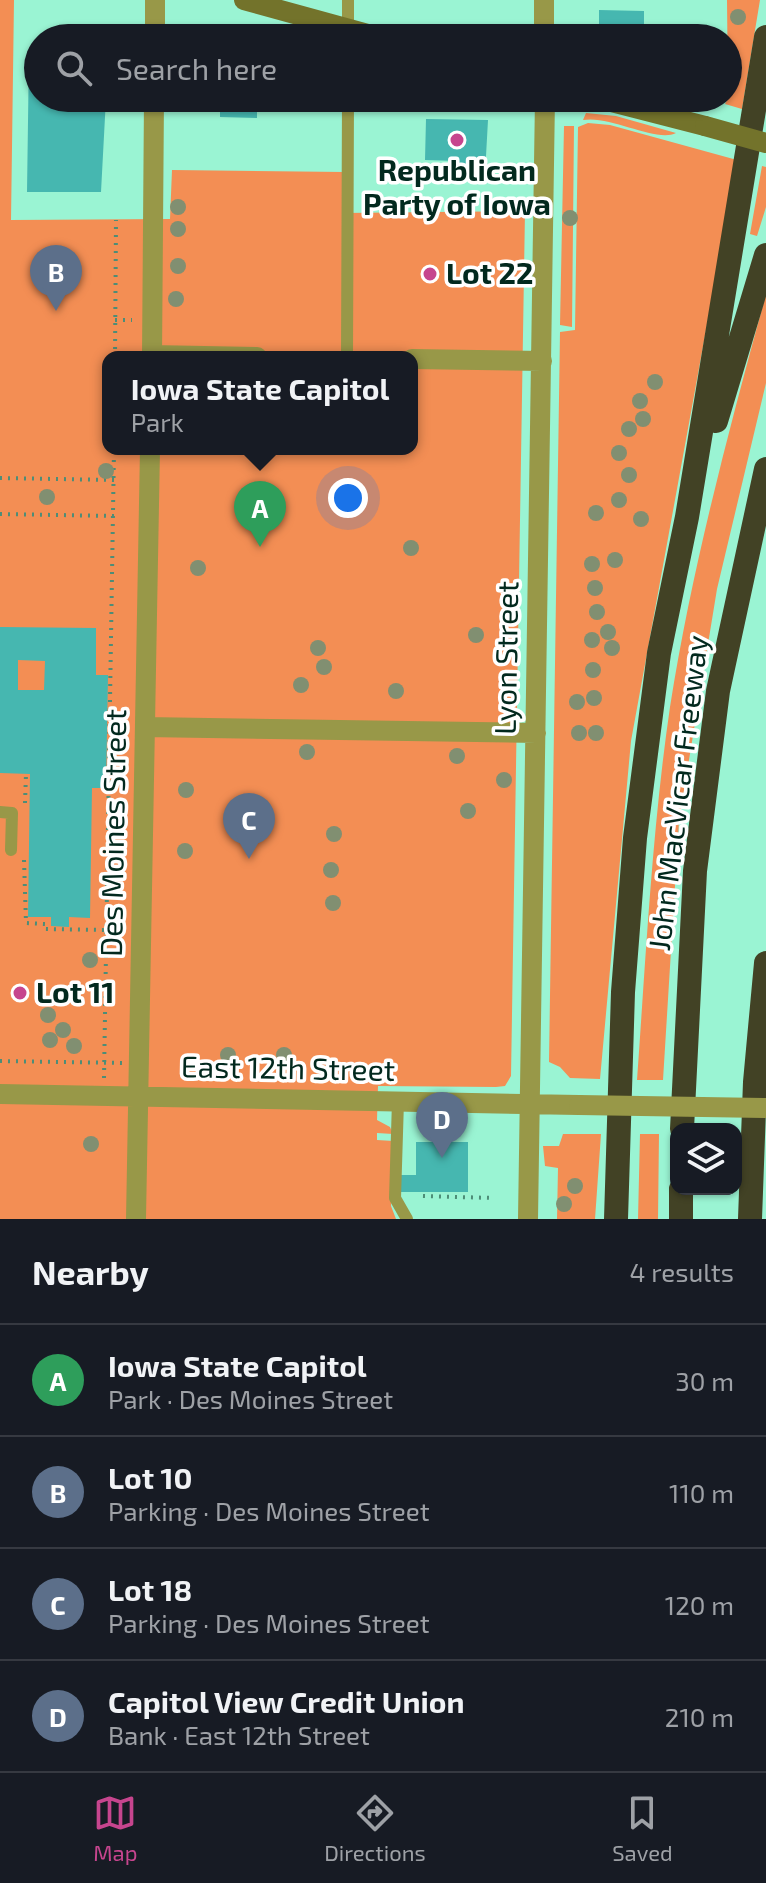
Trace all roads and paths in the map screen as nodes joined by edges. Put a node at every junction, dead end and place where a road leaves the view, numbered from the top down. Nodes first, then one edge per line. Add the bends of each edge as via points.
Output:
1 (155, 0) edge
2 (244, 0) edge
3 (348, 0) edge
4 (544, 0) edge
5 (155, 24) edge
6 (320, 24) edge
7 (348, 24) edge
8 (544, 24) edge
9 (766, 37) edge
10 (154, 112) edge
11 (348, 112) edge
12 (545, 112) edge
13 (650, 112) edge
14 (766, 143) edge
15 (116, 220) dead end
16 (766, 255) edge
17 (115, 320) junction
18 (134, 321) dead end
19 (115, 351) edge
20 (152, 351) edge
21 (347, 351) edge
22 (418, 359) edge
23 (542, 361) junction
24 (114, 455) edge
25 (150, 455) edge
26 (766, 469) edge
27 (0, 478) edge
28 (114, 480) junction
29 (0, 514) edge
30 (114, 516) junction
31 (687, 517) junction
32 (111, 705) junction
33 (120, 705) dead end
34 (145, 727) junction
35 (536, 733) junction
36 (26, 774) dead end
37 (25, 806) dead end
38 (0, 812) edge
39 (18, 852) joint
40 (108, 930) junction
41 (766, 963) edge
42 (0, 1061) edge
43 (104, 1063) junction
44 (123, 1063) dead end
45 (104, 1080) dead end
46 (0, 1094) edge
47 (139, 1097) junction
48 (398, 1101) junction
49 (530, 1103) junction
50 (766, 1108) edge
51 (682, 1123) edge
52 (681, 1195) edge
53 (423, 1196) dead end
54 (494, 1198) dead end
55 (136, 1219) edge
56 (407, 1219) edge
57 (528, 1219) edge
58 (616, 1219) edge
59 (681, 1219) edge
60 (750, 1219) edge

1 - 5 street
2 - 6 street
3 - 7 lane
4 - 8 street
9 - 31 highway
10 - 20 street
11 - 21 lane
12 - 23 street, Lyon Street
13 - 14 street, bridge
15 - 17 path
16 - 31 highway
17 - 18 path
17 - 19 path
22 - 23 street
23 - 35 street, Lyon Street
24 - 28 path
25 - 34 street, Des Moines Street
26 - 51 highway, John MacVicar Freeway via 718,691 697,856
27 - 28 path
28 - 30 path
29 - 30 path
30 - 32 path
31 - 58 highway via 659,653 635,838 623,992
32 - 33 path
32 - 40 path
34 - 35 street
34 - 47 street, Des Moines Street
35 - 49 street, Lyon Street
36 - 37 path
38 - 39 lane via 12,813
39 - 40 path via 26,923 45,924 45,929
40 - 43 path
41 - 60 highway
42 - 43 path
43 - 44 path
43 - 45 path
46 - 47 street, East 12th Street
47 - 48 street, East 12th Street
47 - 55 street, Des Moines Street
48 - 49 street, East 12th Street
48 - 56 lane via 395,1198
49 - 50 street, East 12th Street, bridge
49 - 57 street, Lyon Street
52 - 59 highway
53 - 54 path

